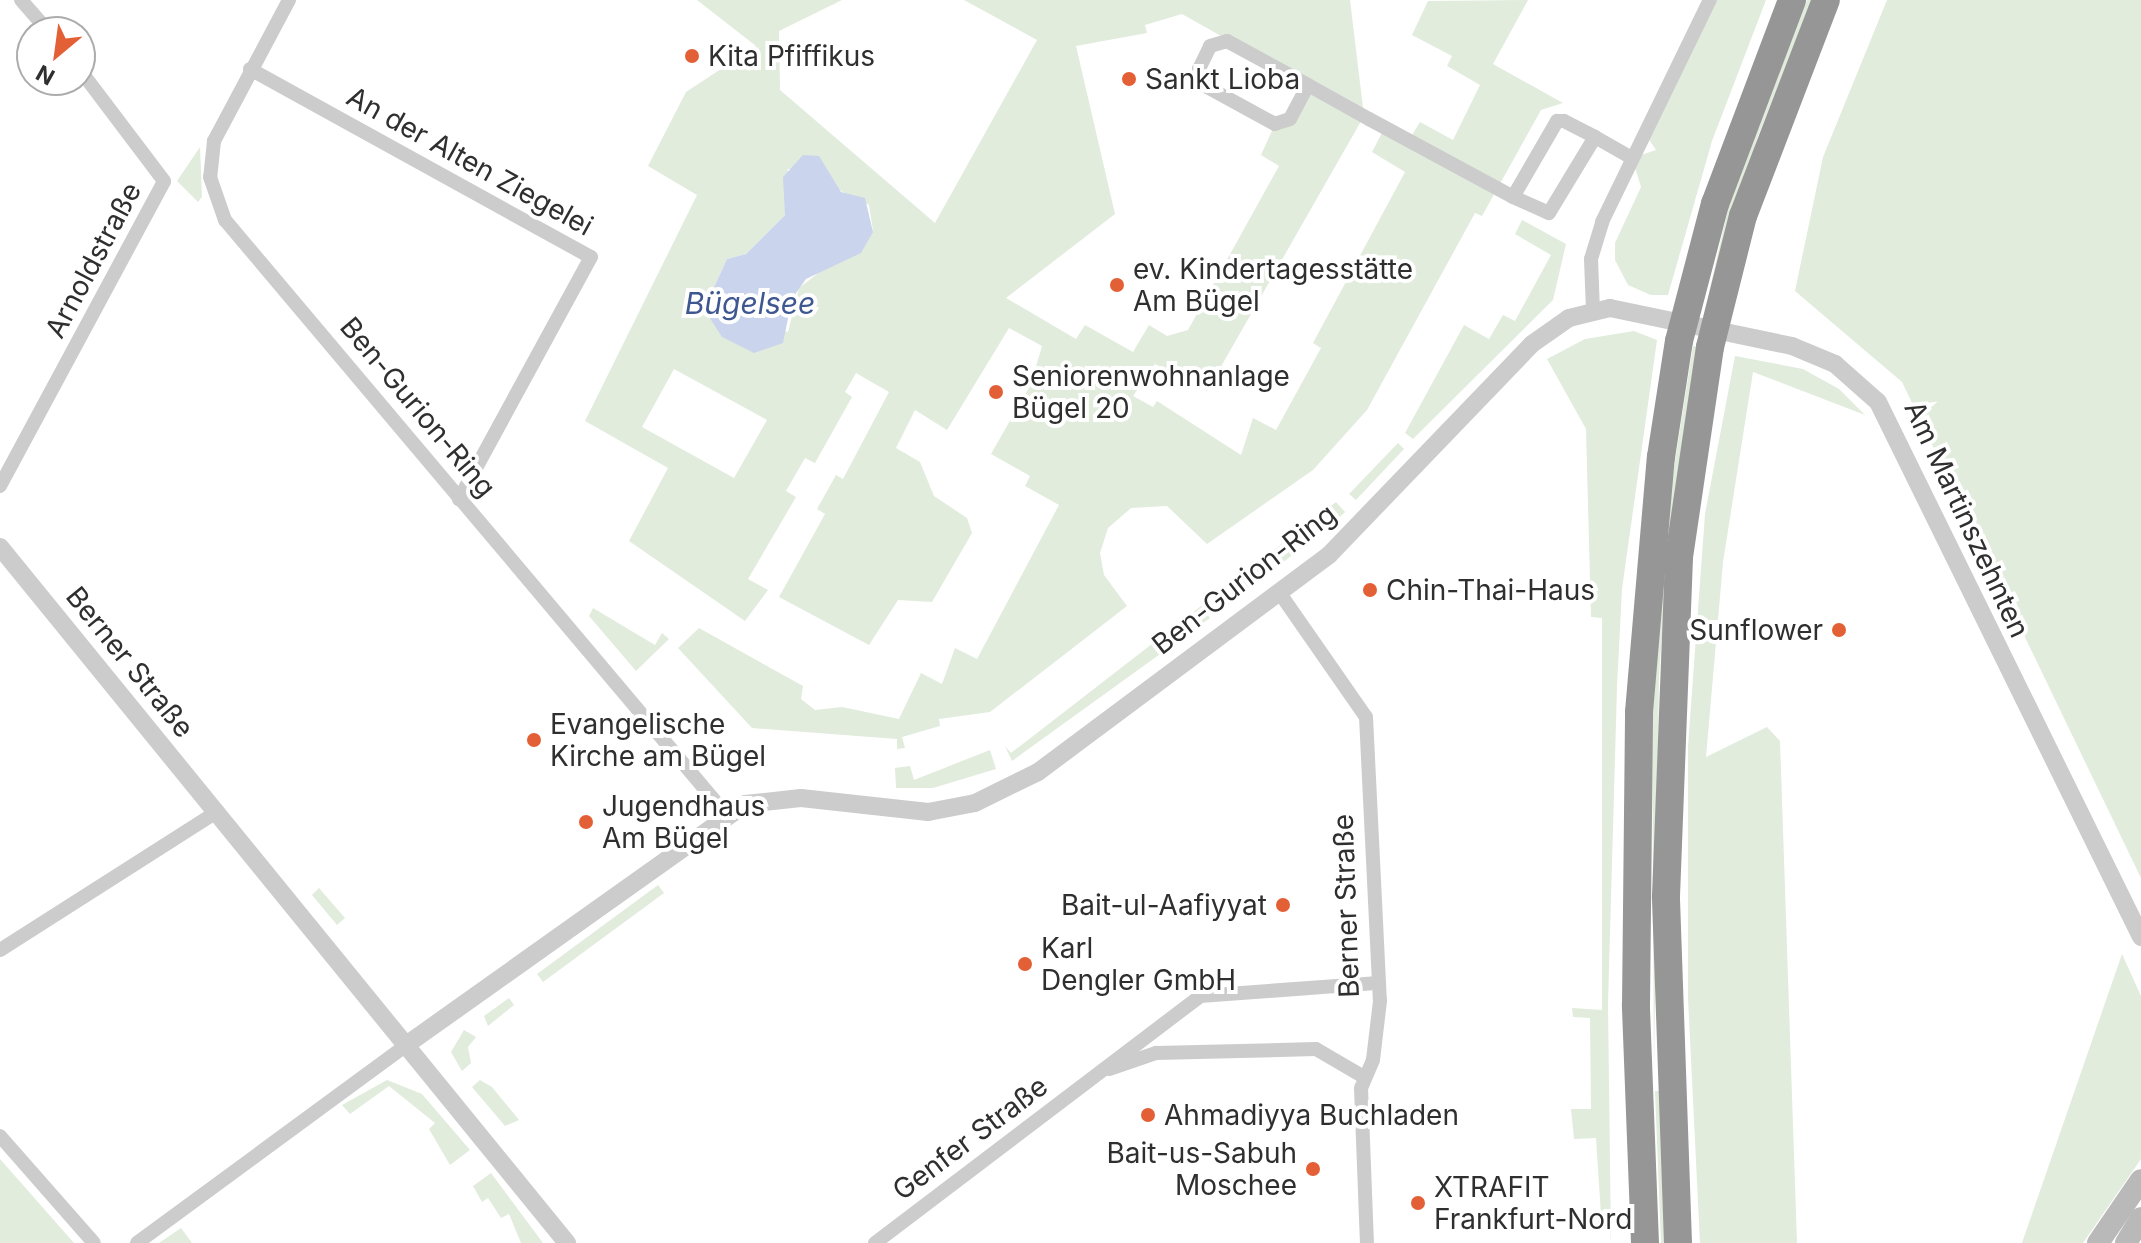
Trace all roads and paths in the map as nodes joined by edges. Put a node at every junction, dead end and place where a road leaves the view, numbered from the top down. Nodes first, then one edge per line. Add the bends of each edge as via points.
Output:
1 (21, 0) edge
2 (289, 0) edge
3 (1710, 0) edge
4 (1792, 0) edge
5 (1826, 0) edge
6 (35, 16) edge
7 (250, 69) junction
8 (1308, 85) junction
9 (96, 91) edge
10 (1595, 137) junction
11 (1632, 158) junction
12 (1513, 197) junction
13 (1593, 311) junction
14 (0, 486) edge
15 (459, 499) junction
16 (0, 547) edge
17 (1279, 592) junction
18 (217, 812) junction
19 (725, 813) junction
20 (2141, 937) edge
21 (0, 950) edge
22 (1379, 983) junction
23 (409, 1043) junction
24 (1097, 1073) junction
25 (1364, 1077) junction
26 (0, 1136) edge
27 (2138, 1182) edge
28 (2141, 1218) edge
29 (94, 1243) edge
30 (137, 1243) edge
31 (567, 1243) edge
32 (875, 1243) edge
33 (1367, 1243) edge
34 (1645, 1243) edge
35 (1678, 1243) edge
36 (2098, 1243) edge
37 (2126, 1243) edge

1 - 6 street
2 - 7 street, Ben-Gurion-Ring
3 - 11 street
4 - 34 highway via 1715,204 1679,341 1661,457 1639,712 1636,1005
5 - 35 highway via 1743,216 1710,347 1686,498 1673,650 1666,896
7 - 15 street, Ben-Gurion-Ring via 211,158 225,220
7 - 15 street, An der Alten Ziegelei via 591,257
8 - 8 street via 1227,41 1210,46 1199,69 1207,87 1275,124 1290,119
8 - 12 street
9 - 14 street, Arnoldstraße via 164,181
10 - 11 street
10 - 12 street via 1549,213
10 - 12 street via 1557,121
11 - 13 street via 1595,246
13 - 17 street, Ben-Gurion-Ring via 1532,344 1351,535
13 - 20 street, Am Martinszehnten via 1648,315 1761,338 1835,364 1878,402
15 - 19 street, Ben-Gurion-Ring
16 - 18 street, Berner Straße
17 - 19 street, Ben-Gurion-Ring via 1000,794 928,812 801,798
17 - 22 street, Berner Straße via 1366,717
18 - 21 street
18 - 23 street, Berner Straße
19 - 23 street, Ben-Gurion-Ring
22 - 24 street, Genfer Straße via 1200,996
22 - 25 street, Berner Straße via 1373,1060
23 - 30 street
23 - 31 street, Berner Straße
24 - 25 street, Genfer Straße via 1156,1053 1316,1049
24 - 32 street, Genfer Straße
25 - 33 street, Berner Straße
26 - 29 street
27 - 36 main road
28 - 37 main road

